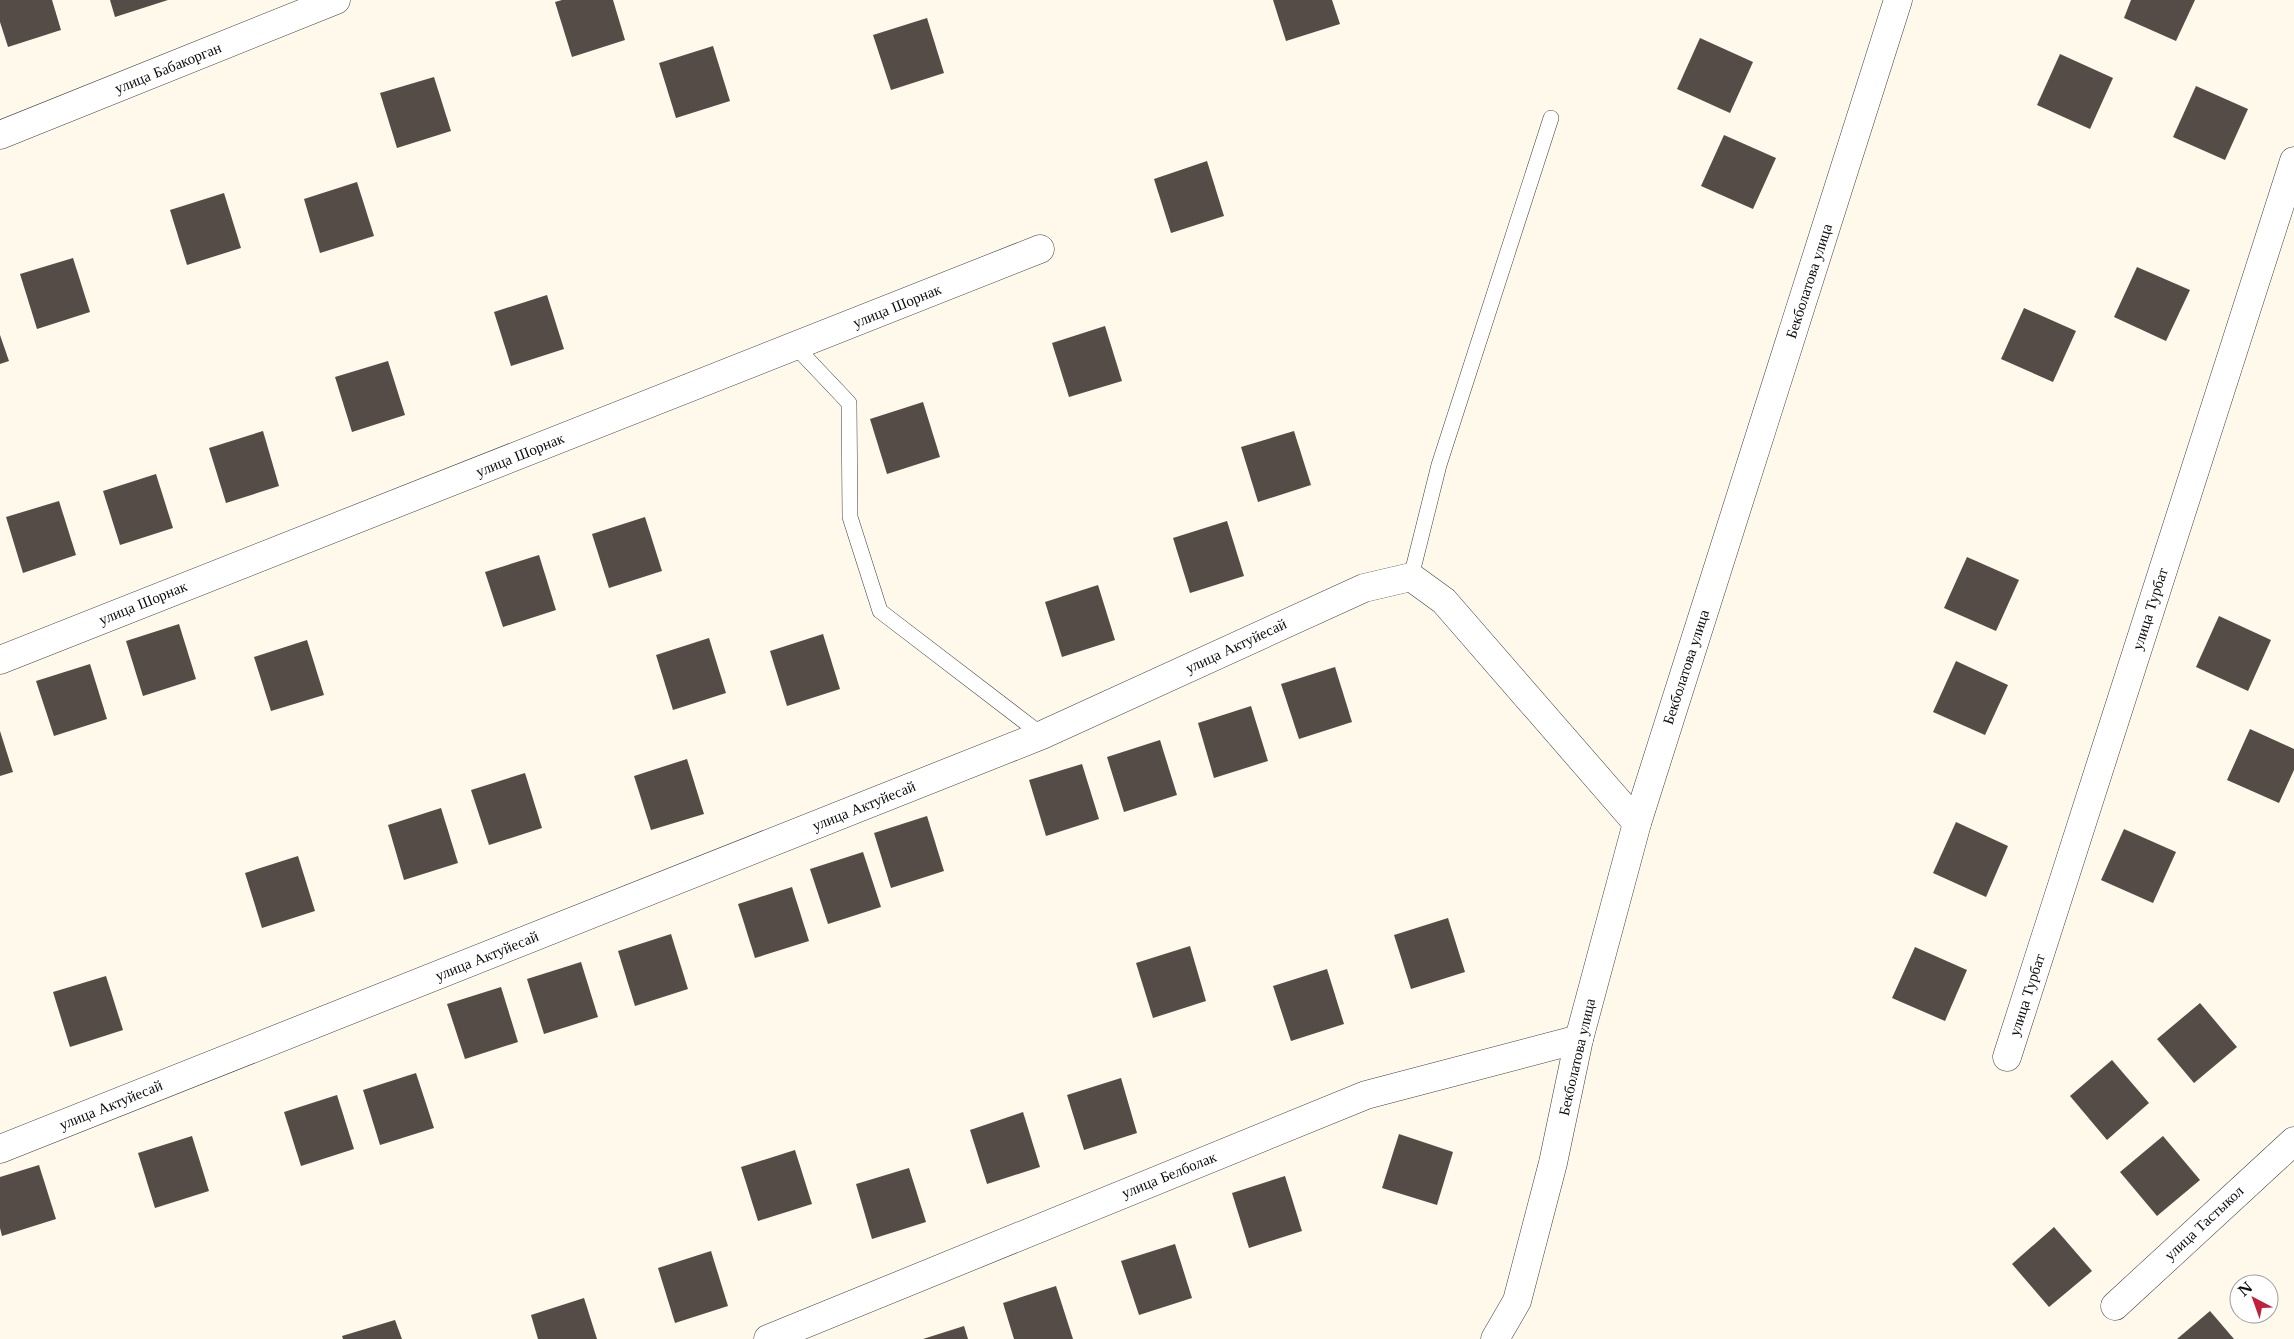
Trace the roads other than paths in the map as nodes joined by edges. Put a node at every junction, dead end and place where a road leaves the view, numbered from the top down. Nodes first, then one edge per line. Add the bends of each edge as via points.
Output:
1 (336, 0) edge
2 (1898, 0) edge
3 (1551, 118) dead end
4 (0, 135) edge
5 (2294, 161) edge
6 (1040, 249) dead end
7 (795, 346) junction
8 (1411, 577) junction
9 (0, 660) edge
10 (1042, 736) junction
11 (1637, 824) junction
12 (1579, 1039) junction
13 (2007, 1057) dead end
14 (2294, 1141) edge
15 (0, 1149) edge
16 (2115, 1306) dead end
17 (768, 1339) edge
18 (1495, 1339) edge

1 - 4 street, улица Бабакорган
2 - 11 street, Бекболатова улица
3 - 8 lane via 1439,465
5 - 13 street, улица Турбат
6 - 7 street, улица Шорнак
7 - 9 street, улица Шорнак
7 - 10 lane via 849,403 850,517 880,611
8 - 10 street, улица Актуйесай via 1364,588
8 - 11 street via 1444,600
10 - 15 street, улица Актуйесай
11 - 12 street, Бекболатова улица
12 - 17 street, улица Белболак via 1366,1095
12 - 18 street, Бекболатова улица via 1553,1162 1516,1301
14 - 16 street, улица Тастыкол

